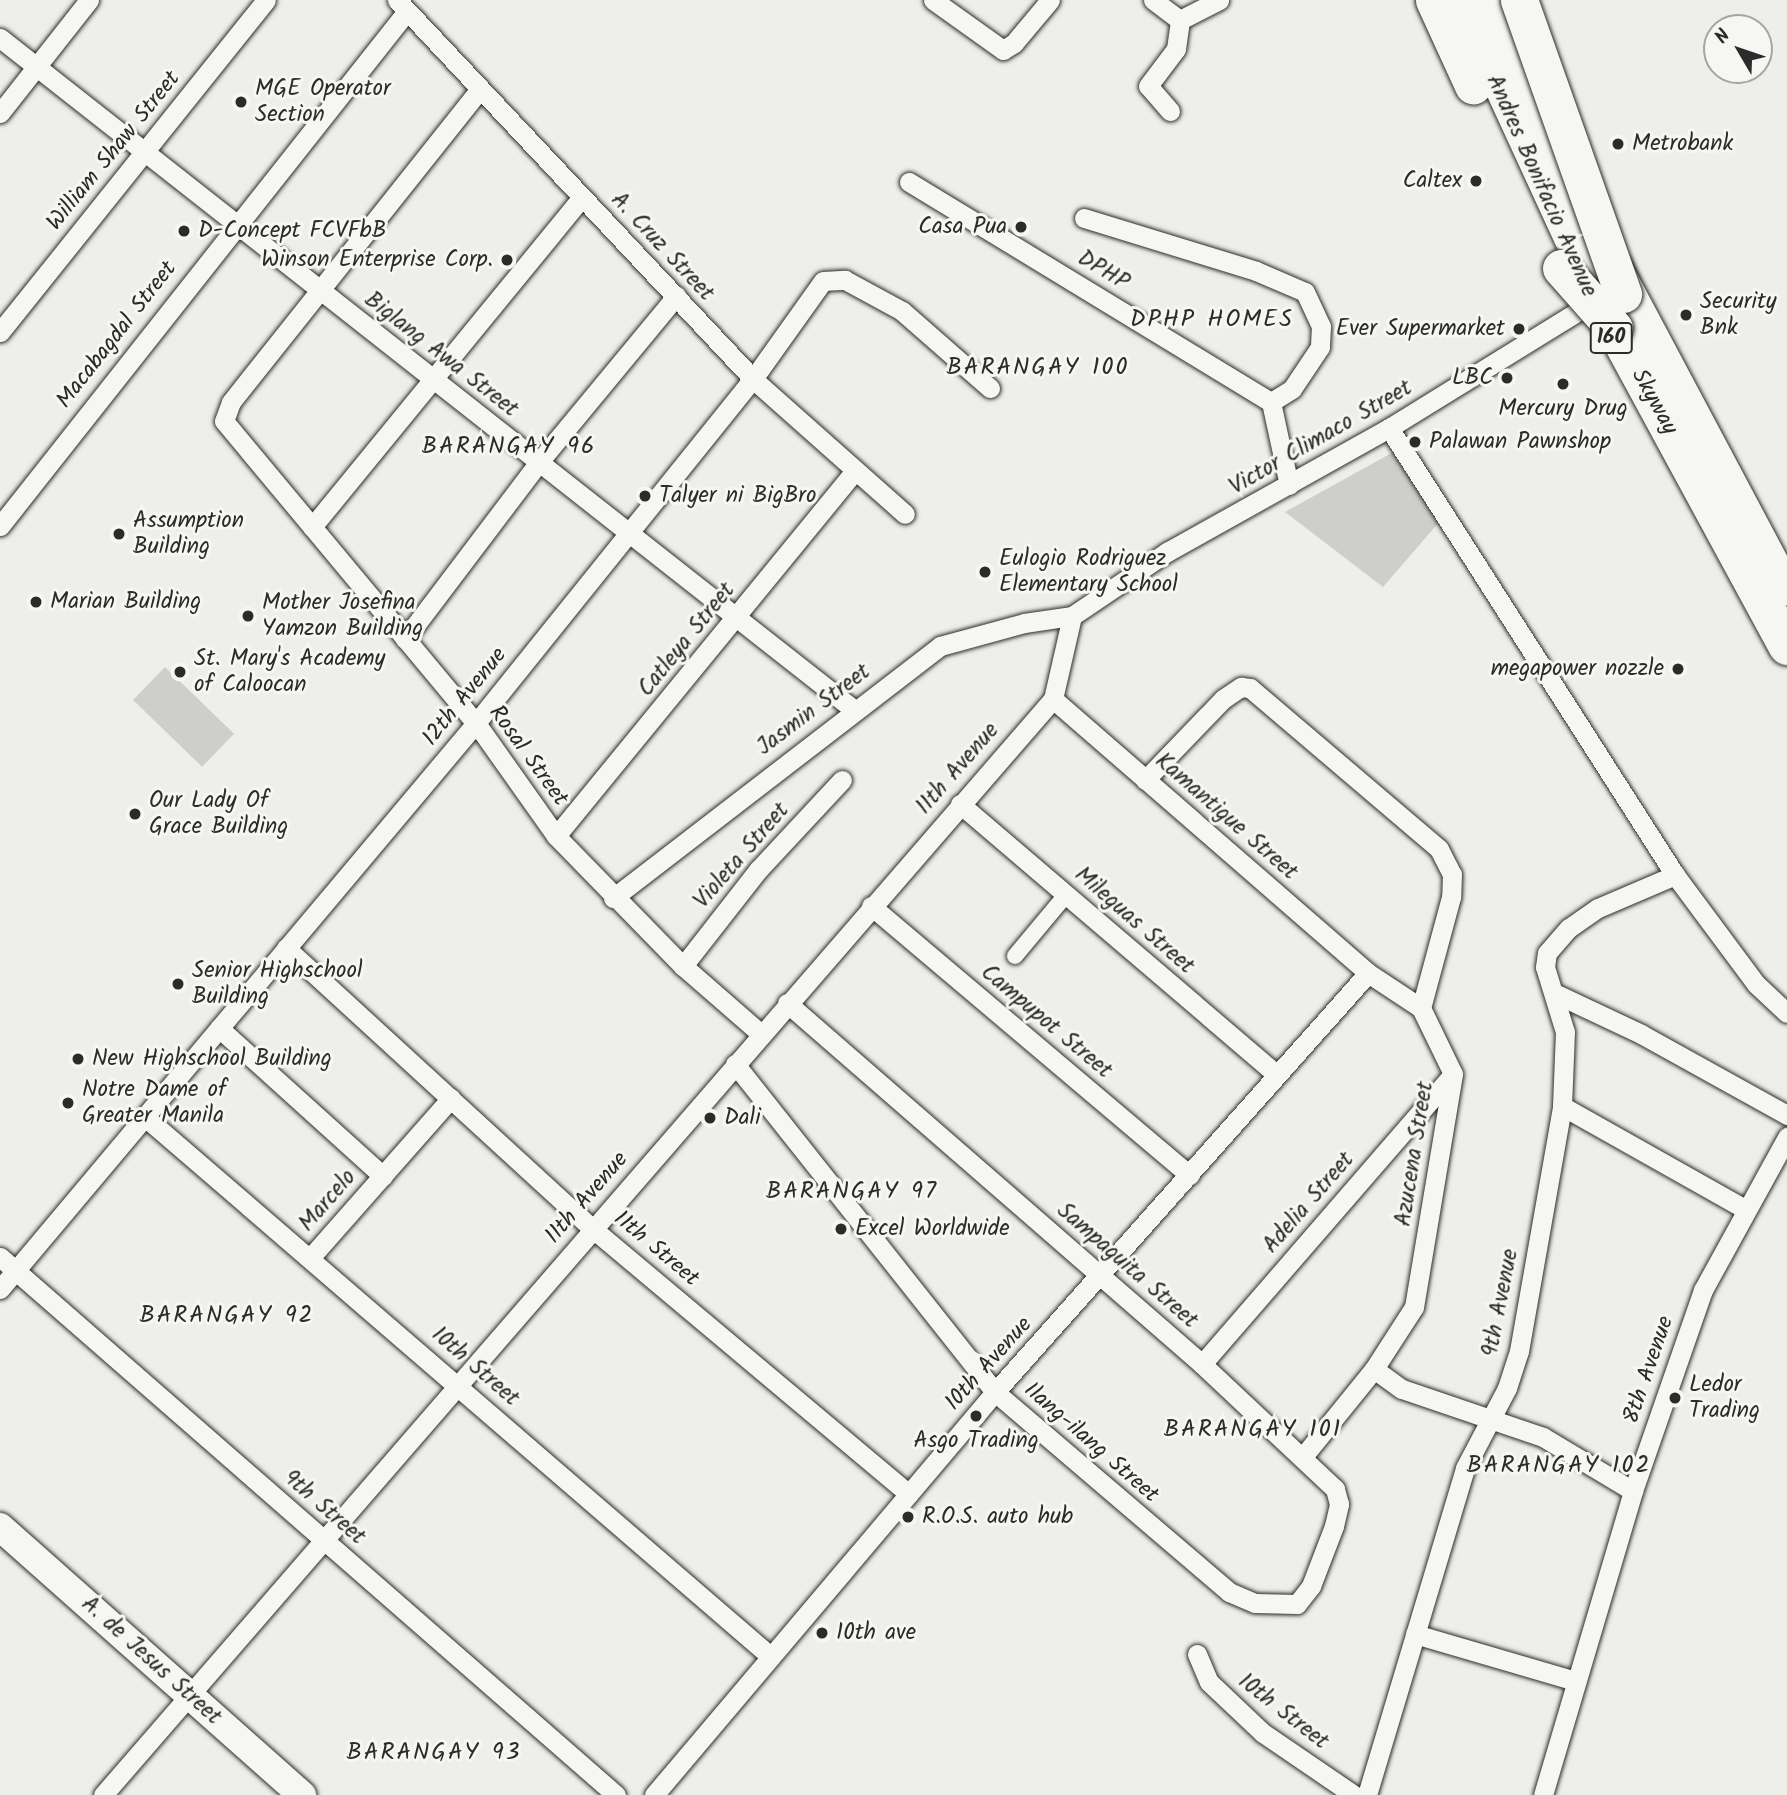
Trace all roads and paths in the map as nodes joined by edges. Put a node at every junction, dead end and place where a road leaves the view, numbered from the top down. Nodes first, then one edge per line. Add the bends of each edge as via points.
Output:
1 (89, 0) edge
2 (266, 0) edge
3 (933, 0) edge
4 (1050, 0) edge
5 (1153, 0) edge
6 (1219, 0) edge
7 (1434, 0) edge
8 (1458, 0) edge
9 (1463, 0) edge
10 (1486, 0) edge
11 (1492, 0) edge
12 (1520, 0) edge
13 (402, 5) edge
14 (1180, 20) junction
15 (0, 38) edge
16 (35, 68) junction
17 (480, 89) junction
18 (1170, 111) dead end
19 (0, 113) edge
20 (144, 153) junction
21 (909, 182) dead end
22 (1573, 184) junction
23 (582, 197) junction
24 (1084, 218) dead end
25 (235, 224) junction
26 (320, 291) junction
27 (676, 296) junction
28 (1610, 308) junction
29 (0, 332) edge
30 (753, 379) junction
31 (432, 380) junction
32 (990, 388) dead end
33 (1271, 402) junction
34 (1389, 428) junction
35 (538, 463) junction
36 (853, 472) junction
37 (1289, 485) junction
38 (905, 514) dead end
39 (0, 526) edge
40 (312, 527) junction
41 (629, 534) junction
42 (1787, 590) edge
43 (1787, 596) edge
44 (1072, 616) junction
45 (736, 619) junction
46 (405, 639) junction
47 (1787, 646) edge
48 (1787, 665) edge
49 (1053, 699) junction
50 (853, 709) junction
51 (476, 723) junction
52 (842, 780) dead end
53 (1146, 780) junction
54 (960, 804) junction
55 (556, 836) junction
56 (1675, 875) junction
57 (1066, 895) junction
58 (613, 898) junction
59 (872, 906) junction
60 (286, 948) junction
61 (1015, 956) dead end
62 (683, 967) junction
63 (1368, 973) junction
64 (1555, 993) junction
65 (787, 1003) junction
66 (1421, 1008) junction
67 (1787, 1013) edge
68 (219, 1028) junction
69 (761, 1034) junction
70 (735, 1064) junction
71 (1276, 1074) junction
72 (1453, 1074) junction
73 (451, 1098) junction
74 (1562, 1106) junction
75 (1787, 1115) edge
76 (145, 1117) junction
77 (1787, 1137) edge
78 (1189, 1175) junction
79 (383, 1176) junction
80 (1745, 1209) junction
81 (593, 1229) junction
82 (0, 1257) edge
83 (310, 1258) junction
84 (16, 1271) junction
85 (1101, 1276) junction
86 (0, 1289) edge
87 (1202, 1364) junction
88 (1374, 1369) junction
89 (459, 1385) junction
90 (995, 1392) junction
91 (1492, 1418) junction
92 (1301, 1458) junction
93 (1633, 1491) junction
94 (909, 1494) junction
95 (0, 1527) edge
96 (325, 1542) junction
97 (1297, 1604) joint
98 (1415, 1634) junction
99 (1197, 1654) dead end
100 (771, 1656) junction
101 (1576, 1681) junction
102 (191, 1697) junction
103 (103, 1795) edge
104 (302, 1795) edge
105 (616, 1795) edge
106 (654, 1795) edge
107 (1354, 1795) edge
108 (1367, 1795) edge
109 (1543, 1795) edge

1 - 16 street
2 - 20 street, William Shaw Street
3 - 4 street via 1003,50
5 - 14 street
6 - 14 street
7 - 28 highway, bridge via 1562,268
8 - 28 main road, Andres Bonifacio Avenue / 160
9 - 28 highway, Skyway, bridge
10 - 28 highway, Skyway, bridge
11 - 22 main road, Andres Bonifacio Avenue / 160
12 - 22 street, Andres Bonifacio Avenue
12 - 28 highway, bridge
13 - 17 street, A. Cruz Street
13 - 25 street, Macabagdal Street
14 - 18 street via 1176,49 1148,86
15 - 16 street, Biglang Awa Street
16 - 19 street
16 - 20 street, Biglang Awa Street
17 - 23 street, A. Cruz Street
17 - 26 street
20 - 25 street, Biglang Awa Street
20 - 29 street, William Shaw Street
21 - 33 street, DPHP
22 - 42 main road, Andres Bonifacio Avenue / 160
23 - 27 street, A. Cruz Street
23 - 31 street
24 - 33 street, DPHP via 1256,271 1305,292 1321,326 1320,347 1292,389
25 - 26 street, Biglang Awa Street
25 - 39 street, Macabagdal Street
26 - 31 street, Biglang Awa Street
26 - 40 street, Rosal Street via 231,402 224,421
27 - 30 street, A. Cruz Street
27 - 35 street
28 - 34 street, Victor Climaco Street
28 - 43 highway, Skyway
28 - 47 highway, Skyway
28 - 48 main road, Andres Bonifacio Avenue / 160
30 - 32 street, 12th Avenue via 821,283 834,278 902,311
30 - 36 street, A. Cruz Street
30 - 41 street, 12th Avenue
31 - 35 street, Biglang Awa Street
31 - 40 street
33 - 37 street
34 - 37 street, Victor Climaco Street
34 - 56 street
35 - 41 street, Biglang Awa Street
35 - 46 street
36 - 38 street, A. Cruz Street
36 - 45 street, Catleya Street
37 - 44 street, Victor Climaco Street via 1167,552
40 - 46 street, Rosal Street
41 - 45 street, Biglang Awa Street
41 - 51 street, 12th Avenue
44 - 49 street, 11th Avenue
44 - 50 street, Jasmin Street via 1024,623 940,646
45 - 50 street, Biglang Awa Street
45 - 55 street, Catleya Street
46 - 51 street, Rosal Street
49 - 53 street, Kamantigue Street
49 - 54 street, 11th Avenue
50 - 58 street, Jasmin Street
51 - 55 street, Rosal Street
51 - 60 street, 12th Avenue
52 - 62 street, Violeta Street via 758,870
53 - 63 street, Kamantigue Street
53 - 66 street via 1232,691 1241,687 1259,691 1447,861 1452,874 1451,897
54 - 57 street, Mileguas Street
54 - 59 street, 11th Avenue
55 - 58 street, Rosal Street
56 - 64 street, 9th Avenue via 1598,908 1569,928 1547,953 1545,967
56 - 67 street via 1756,984
57 - 61 street
57 - 71 street, Mileguas Street
58 - 62 street, Rosal Street
59 - 65 street, 11th Avenue
59 - 78 street, Campupot Street
60 - 68 street, 12th Avenue
60 - 73 street, 11th Street
62 - 69 street, Rosal Street
63 - 66 street, Kamantigue Street
63 - 71 street, 10th Avenue
64 - 74 street, 9th Avenue via 1565,1032
64 - 75 street via 1641,1034
65 - 69 street, 11th Avenue
65 - 85 street, Sampaguita Street
66 - 72 street, Azucena Street
68 - 76 street, 12th Avenue
68 - 79 street, Marcelo
69 - 70 street, 11th Avenue
70 - 81 street, 11th Avenue
70 - 90 street, Ilang-ilang Street
71 - 78 street, 10th Avenue
72 - 87 street, Adelia Street
72 - 88 street, Azucena Street via 1414,1307
73 - 79 street, Marcelo
73 - 81 street, 11th Street
74 - 80 street
74 - 91 street, 9th Avenue via 1519,1351
76 - 83 street, 10th Street
76 - 84 street, 12th Avenue
77 - 80 street, 8th Avenue
78 - 85 street, 10th Avenue
79 - 83 street, Marcelo
80 - 93 street, 8th Avenue via 1703,1290
81 - 89 street, 11th Avenue
81 - 94 street, 11th Street
82 - 84 street, 9th Street
83 - 89 street, 10th Street
84 - 86 street, 12th Avenue
84 - 96 street, 9th Street
85 - 87 street, Sampaguita Street
85 - 90 street, 10th Avenue
87 - 92 street, Sampaguita Street
88 - 91 street via 1402,1389
88 - 92 street, Azucena Street
89 - 96 street, 11th Avenue
89 - 100 street, 10th Street
90 - 94 street, 10th Avenue
90 - 97 street, Ilang-ilang Street via 1229,1592 1266,1605
91 - 93 street via 1543,1437
91 - 98 street, 9th Avenue via 1465,1468
92 - 97 street, Sampaguita Street via 1335,1489 1339,1504 1311,1586
93 - 101 street, 8th Avenue
94 - 100 street, 10th Avenue
95 - 102 main road, A. de Jesus Street
96 - 102 street, 11th Avenue
96 - 105 street, 9th Street
98 - 101 street
98 - 108 street, 9th Avenue
99 - 107 street, 10th Street via 1209,1682 1263,1733
100 - 106 street, 10th Avenue
101 - 109 street, 8th Avenue
102 - 103 street, 11th Avenue
102 - 104 main road, A. de Jesus Street

